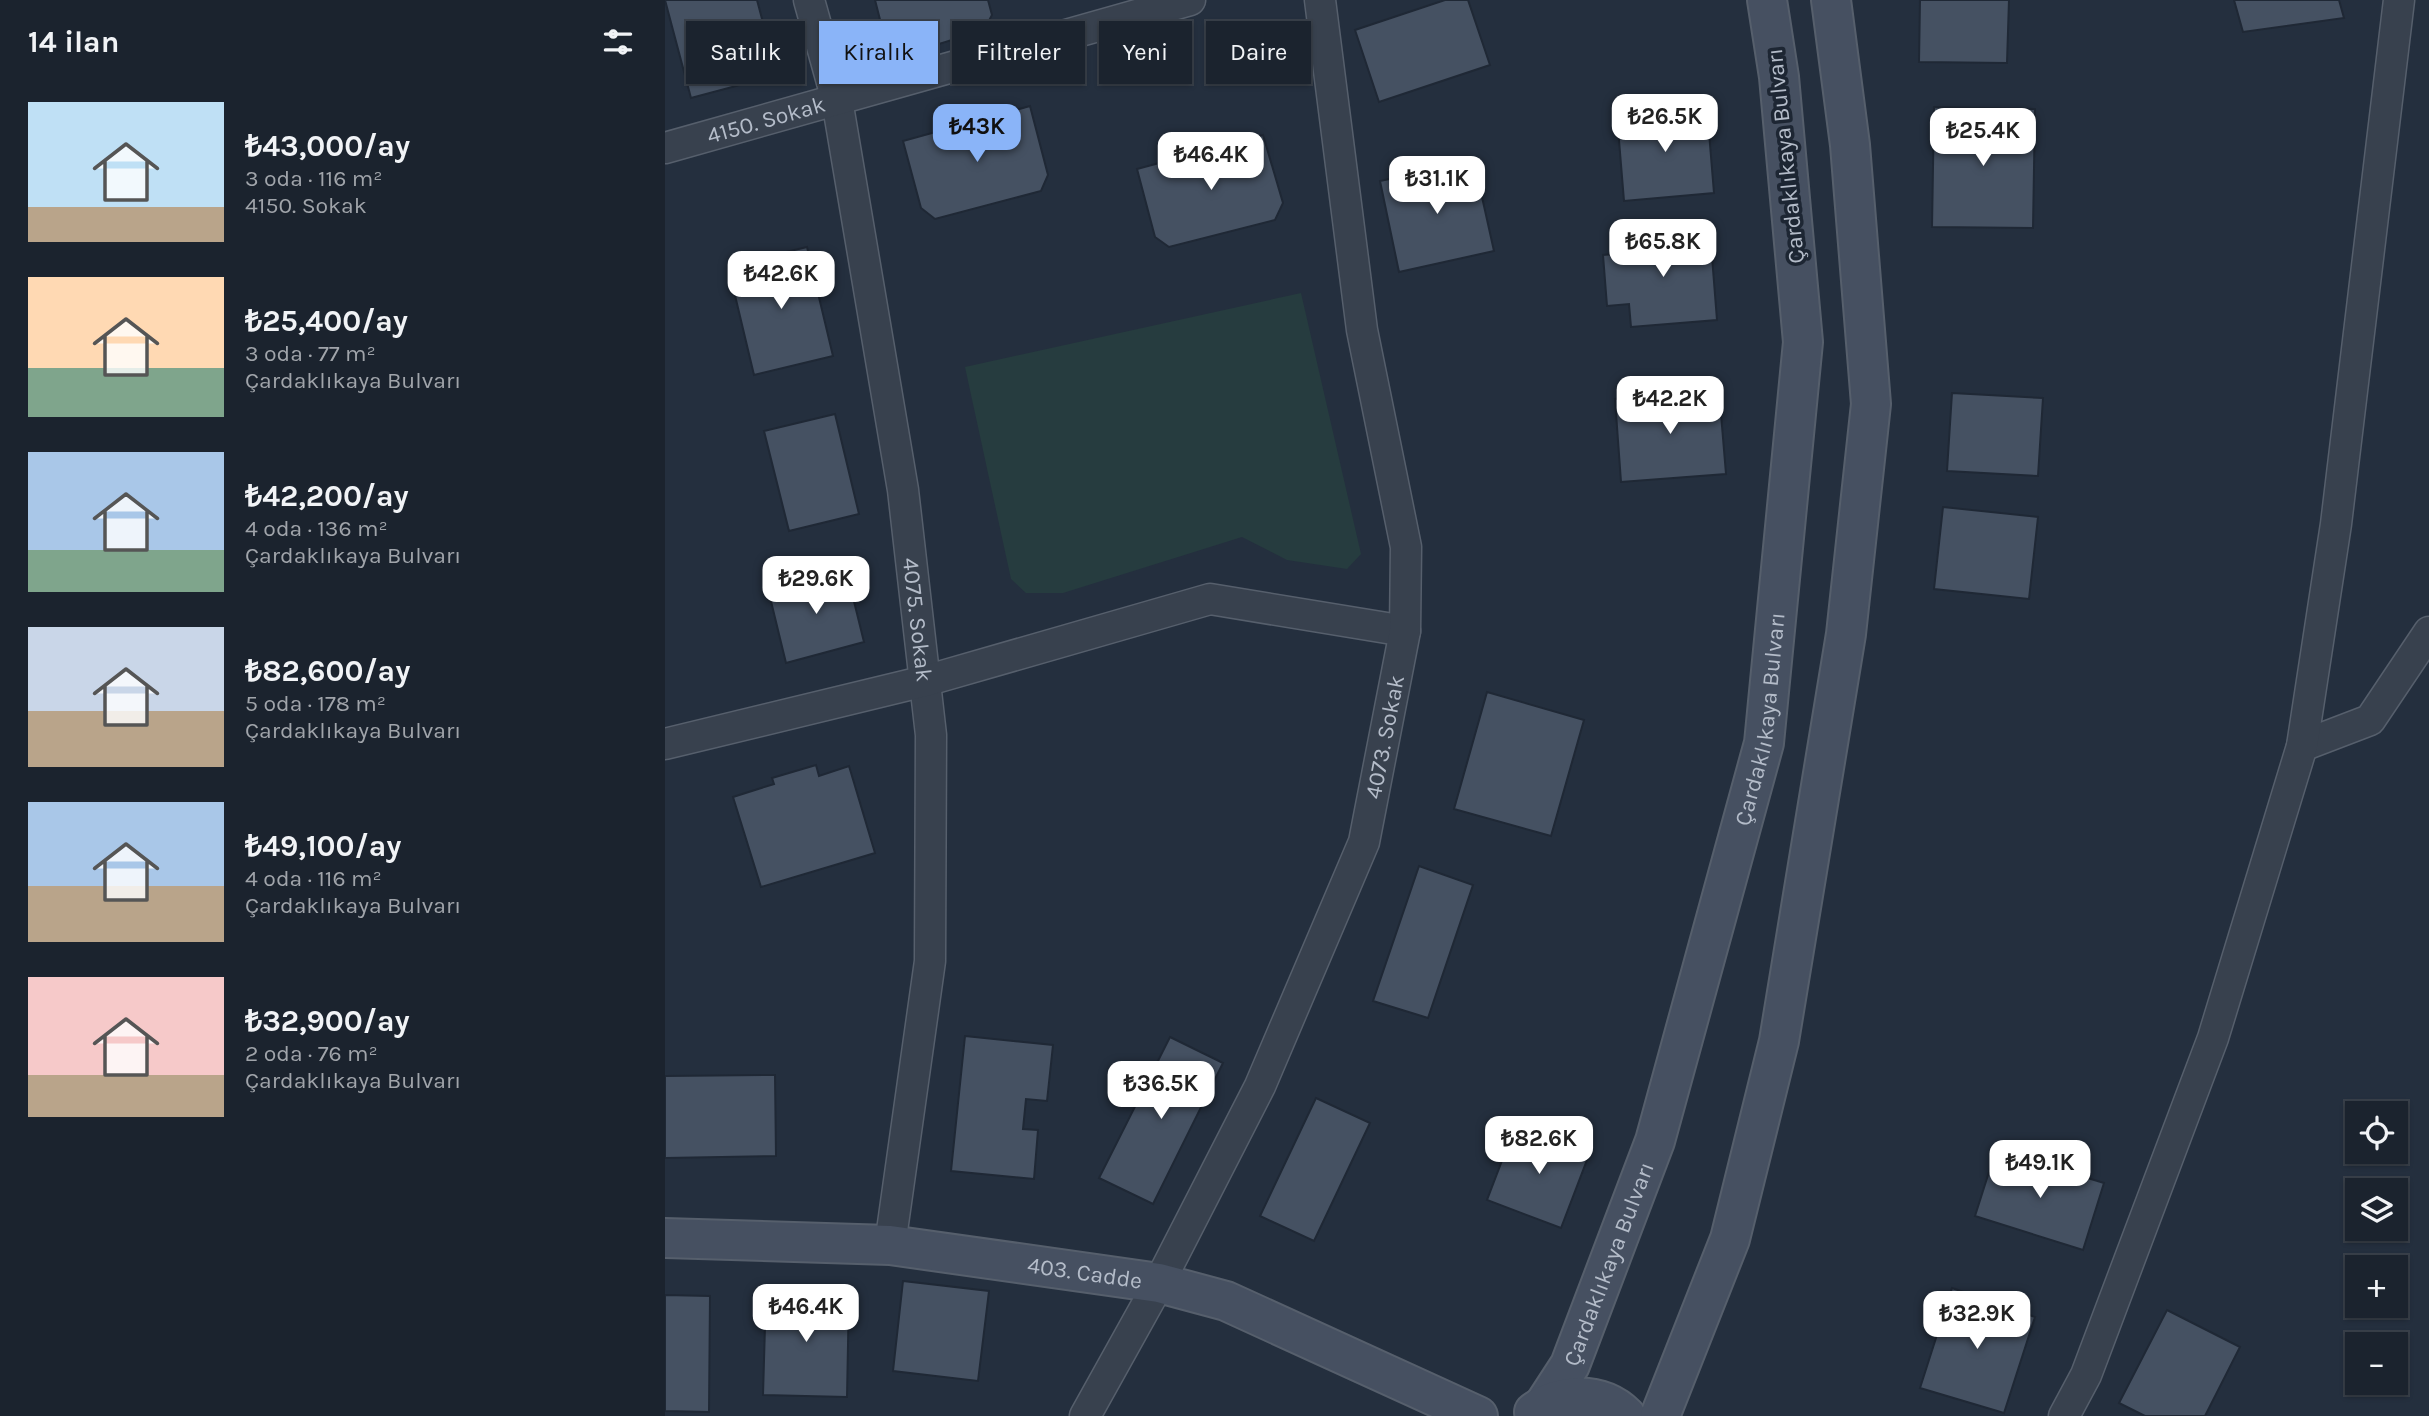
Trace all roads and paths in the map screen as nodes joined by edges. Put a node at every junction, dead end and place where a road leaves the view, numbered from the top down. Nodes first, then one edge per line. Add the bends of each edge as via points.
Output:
1 (809, 0) edge
2 (1190, 0) edge
3 (1320, 0) edge
4 (1767, 0) edge
5 (1831, 0) edge
6 (2399, 0) edge
7 (837, 100) junction
8 (665, 148) edge
9 (1405, 631) junction
10 (2429, 632) edge
11 (925, 681) junction
12 (665, 744) edge
13 (2302, 746) junction
14 (665, 1238) edge
15 (890, 1245) junction
16 (1159, 1283) junction
17 (1537, 1411) edge
18 (1085, 1416) edge
19 (1478, 1416) edge
20 (1626, 1416) edge
21 (1660, 1416) edge
22 (2064, 1416) edge

1 - 7 street, 4075. Sokak
2 - 7 street, 4150. Sokak
3 - 9 street, 4073. Sokak via 1362,330 1406,547
4 - 17 main road, Çardaklıkaya Bulvarı via 1779,77 1803,342 1764,743 1655,1141 1570,1366
5 - 21 main road via 1850,145 1871,404 1846,634 1779,1041 1730,1239
6 - 13 street via 2338,510
7 - 8 street, 4150. Sokak
7 - 11 street, 4075. Sokak via 903,490
9 - 11 street via 1210,599
9 - 16 street, 4073. Sokak via 1364,842 1260,1086
10 - 13 street via 2370,720
11 - 12 street
11 - 15 street, 4075. Sokak via 931,735 930,961
13 - 22 street via 2213,1038 2086,1376
14 - 15 main road, 403. Cadde
15 - 16 main road, 403. Cadde
16 - 18 street, 4073. Sokak
16 - 19 main road, 403. Cadde via 1226,1301
17 - 20 main road via 1558,1399 1580,1397 1602,1401

